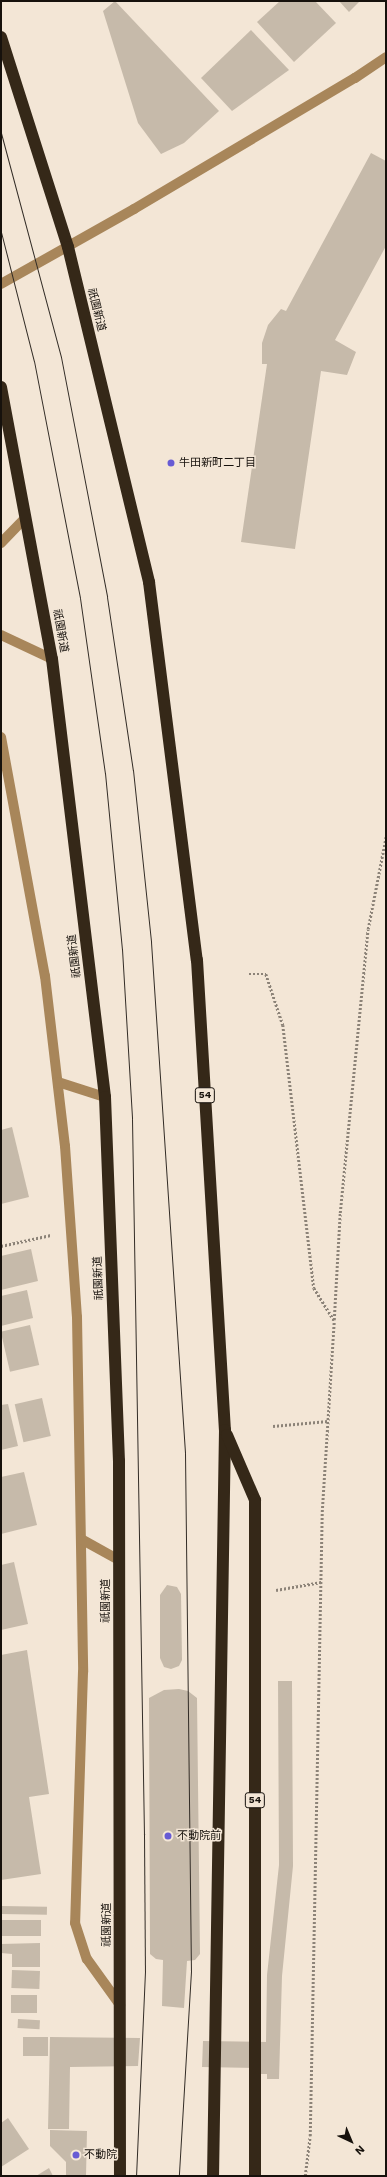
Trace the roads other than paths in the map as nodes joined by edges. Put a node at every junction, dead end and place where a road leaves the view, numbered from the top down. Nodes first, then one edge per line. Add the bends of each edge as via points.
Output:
1 (1, 37) edge
2 (386, 57) edge
3 (68, 247) junction
4 (1, 284) edge
5 (1, 387) edge
6 (26, 517) junction
7 (1, 543) edge
8 (1, 636) edge
9 (52, 659) junction
10 (1, 737) edge
11 (58, 1082) junction
12 (105, 1097) junction
13 (225, 1430) junction
14 (81, 1539) junction
15 (119, 1560) junction
16 (120, 2005) junction
17 (120, 2176) edge
18 (213, 2176) edge
19 (255, 2176) edge

1 - 3 highway, 祇園新道 / 54
2 - 3 street via 355,78
3 - 4 street
3 - 13 highway, 祇園新道 / 54 via 149,582 196,960
5 - 6 highway, 祇園新道
6 - 7 street
6 - 9 highway, 祇園新道
8 - 9 street
9 - 12 highway, 祇園新道
10 - 11 street via 45,976
11 - 12 street
11 - 14 street via 77,1317
12 - 15 highway, 祇園新道 via 119,1461
13 - 18 highway, 祇園新道 / 54
13 - 19 highway, 祇園新道 / 54 via 255,1500
14 - 15 street
14 - 16 street via 83,1672 75,1923 86,1959
15 - 16 highway, 祇園新道
16 - 17 highway, 祇園新道

